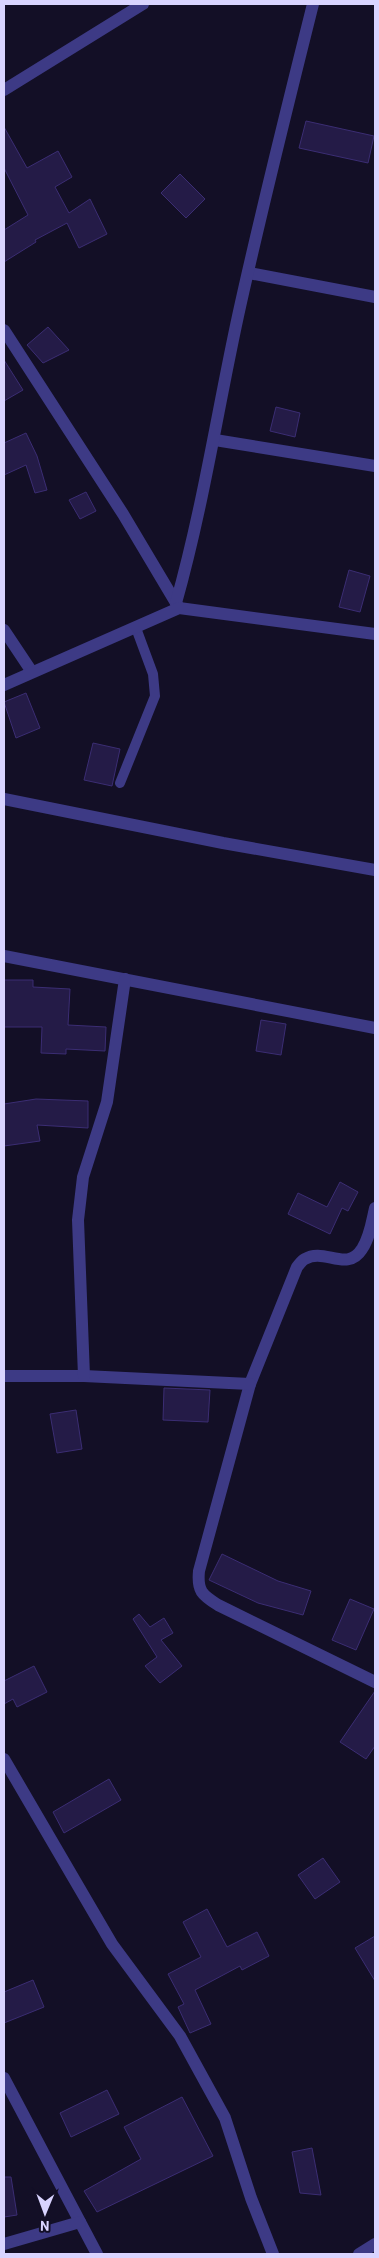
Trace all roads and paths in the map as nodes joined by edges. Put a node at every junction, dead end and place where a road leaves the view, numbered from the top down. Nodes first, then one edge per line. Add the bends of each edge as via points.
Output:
1 (143, 4) edge
2 (313, 4) edge
3 (126, 8) edge
4 (4, 90) edge
5 (249, 273) junction
6 (375, 297) edge
7 (4, 330) edge
8 (215, 440) junction
9 (375, 466) edge
10 (177, 606) junction
11 (136, 628) junction
12 (4, 630) edge
13 (375, 634) edge
14 (32, 672) junction
15 (4, 685) edge
16 (120, 783) dead end
17 (4, 798) edge
18 (375, 870) edge
19 (4, 956) edge
20 (125, 979) junction
21 (375, 1028) edge
22 (375, 1208) edge
23 (4, 1376) edge
24 (84, 1376) junction
25 (250, 1384) junction
26 (375, 1682) edge
27 (4, 1759) edge
28 (4, 2080) edge
29 (80, 2222) junction
30 (4, 2244) edge
31 (375, 2244) edge
32 (97, 2254) edge
33 (273, 2254) edge
34 (359, 2254) edge

1 - 3 street
2 - 5 street via 268,182
3 - 4 street
5 - 6 street
5 - 8 street
7 - 10 street via 118,506
8 - 9 street
8 - 10 street
10 - 11 street
10 - 13 street
11 - 14 street
11 - 16 lane via 153,674 154,696
12 - 14 street
14 - 15 street
17 - 18 street
19 - 20 street
20 - 21 street
20 - 24 street via 107,1102 83,1177 78,1220
22 - 25 street via 366,1241 354,1258 343,1261 317,1255 305,1258 297,1267
23 - 24 street
24 - 25 street
25 - 26 street via 199,1571 198,1585 205,1596 218,1605
27 - 33 street via 112,1944 180,2036 225,2118
28 - 29 street
29 - 30 street
29 - 32 street
31 - 34 street

